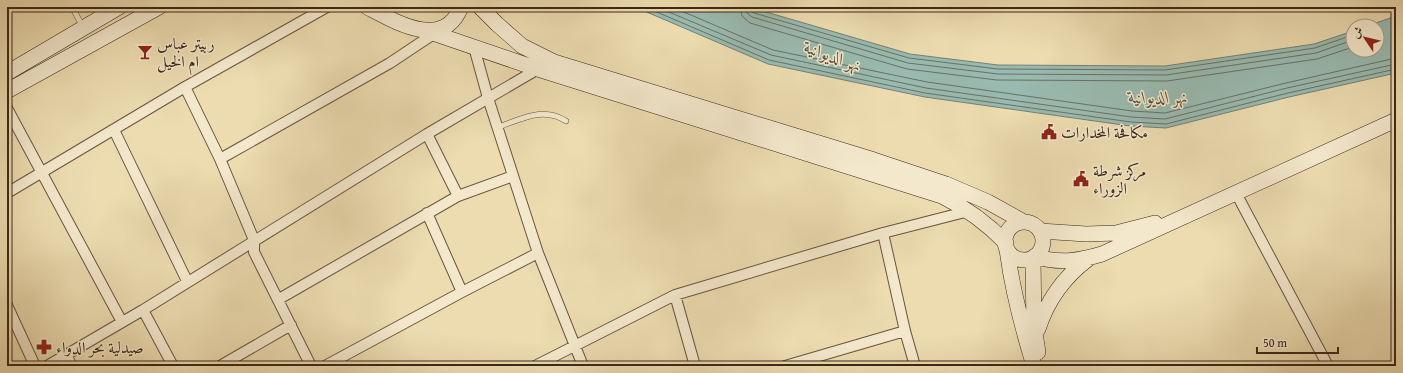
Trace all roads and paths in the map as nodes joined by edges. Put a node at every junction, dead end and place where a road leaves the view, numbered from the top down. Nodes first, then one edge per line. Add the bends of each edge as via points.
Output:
1 (72, 7) edge
2 (119, 7) edge
3 (159, 7) edge
4 (327, 7) edge
5 (367, 7) edge
6 (461, 7) edge
7 (480, 7) edge
8 (489, 7) edge
9 (83, 28) junction
10 (432, 31) junction
11 (522, 46) junction
12 (474, 47) junction
13 (538, 69) junction
14 (7, 73) edge
15 (185, 88) junction
16 (7, 91) edge
17 (488, 98) junction
18 (7, 108) edge
19 (1396, 120) edge
20 (566, 121) dead end
21 (498, 127) junction
22 (114, 130) junction
23 (426, 134) junction
24 (220, 159) junction
25 (42, 173) junction
26 (513, 176) junction
27 (7, 193) edge
28 (1236, 193) junction
29 (458, 196) junction
30 (969, 211) junction
31 (427, 213) junction
32 (1192, 213) junction
33 (1024, 222) junction
34 (1040, 230) junction
35 (883, 233) junction
36 (254, 240) junction
37 (1006, 246) junction
38 (538, 253) junction
39 (1034, 257) junction
40 (1090, 258) junction
41 (187, 281) junction
42 (462, 292) junction
43 (675, 295) junction
44 (279, 299) junction
45 (7, 305) edge
46 (143, 310) junction
47 (122, 322) junction
48 (291, 325) junction
49 (905, 331) junction
50 (1036, 340) junction
51 (574, 346) junction
52 (66, 355) junction
53 (790, 365) edge
54 (35, 366) edge
55 (48, 366) edge
56 (72, 366) edge
57 (173, 366) edge
58 (220, 366) edge
59 (311, 366) edge
60 (325, 366) edge
61 (536, 366) edge
62 (583, 366) edge
63 (695, 366) edge
64 (915, 366) edge
65 (1034, 366) edge
66 (1043, 366) edge
67 (1328, 366) edge

1 - 9 lane
2 - 9 main road
3 - 16 main road
4 - 15 street
5 - 10 main road via 408,27
6 - 10 main road via 451,22
7 - 11 main road
8 - 11 main road
9 - 14 main road
10 - 12 main road
10 - 24 street via 390,63
11 - 33 main road via 554,62 946,184 988,202
12 - 13 main road
12 - 17 street
13 - 17 street
13 - 30 main road via 942,196
15 - 22 street
15 - 24 street
17 - 21 street
17 - 23 street
18 - 25 street
19 - 28 main road
20 - 21 lane via 560,117 538,113
21 - 26 street
22 - 25 street
22 - 41 street
23 - 29 street
23 - 36 street
24 - 36 street
25 - 27 street
25 - 47 street
26 - 29 street
26 - 38 street
28 - 32 main road
28 - 67 street
29 - 31 street
30 - 35 street
30 - 37 main road via 989,226
31 - 42 street
31 - 44 street
32 - 34 main road via 1116,233 1086,234
32 - 40 main road
33 - 34 main road
33 - 37 main road via 1012,226 1008,231
34 - 39 main road via 1042,247
35 - 43 street
35 - 49 street
36 - 41 street
36 - 44 street via 254,252
37 - 39 main road via 1011,254 1021,259
37 - 65 main road via 1018,311
38 - 42 street
38 - 51 street
39 - 40 main road via 1060,262
39 - 50 main road
40 - 50 main road via 1069,275 1053,296
41 - 46 street
42 - 60 street
43 - 51 street
43 - 63 street
44 - 48 street
45 - 54 street
46 - 47 street
46 - 57 street
47 - 52 street
48 - 58 street
48 - 59 street
49 - 53 street
49 - 64 street
50 - 66 main road
51 - 61 street
51 - 62 street
52 - 55 street
52 - 56 street

